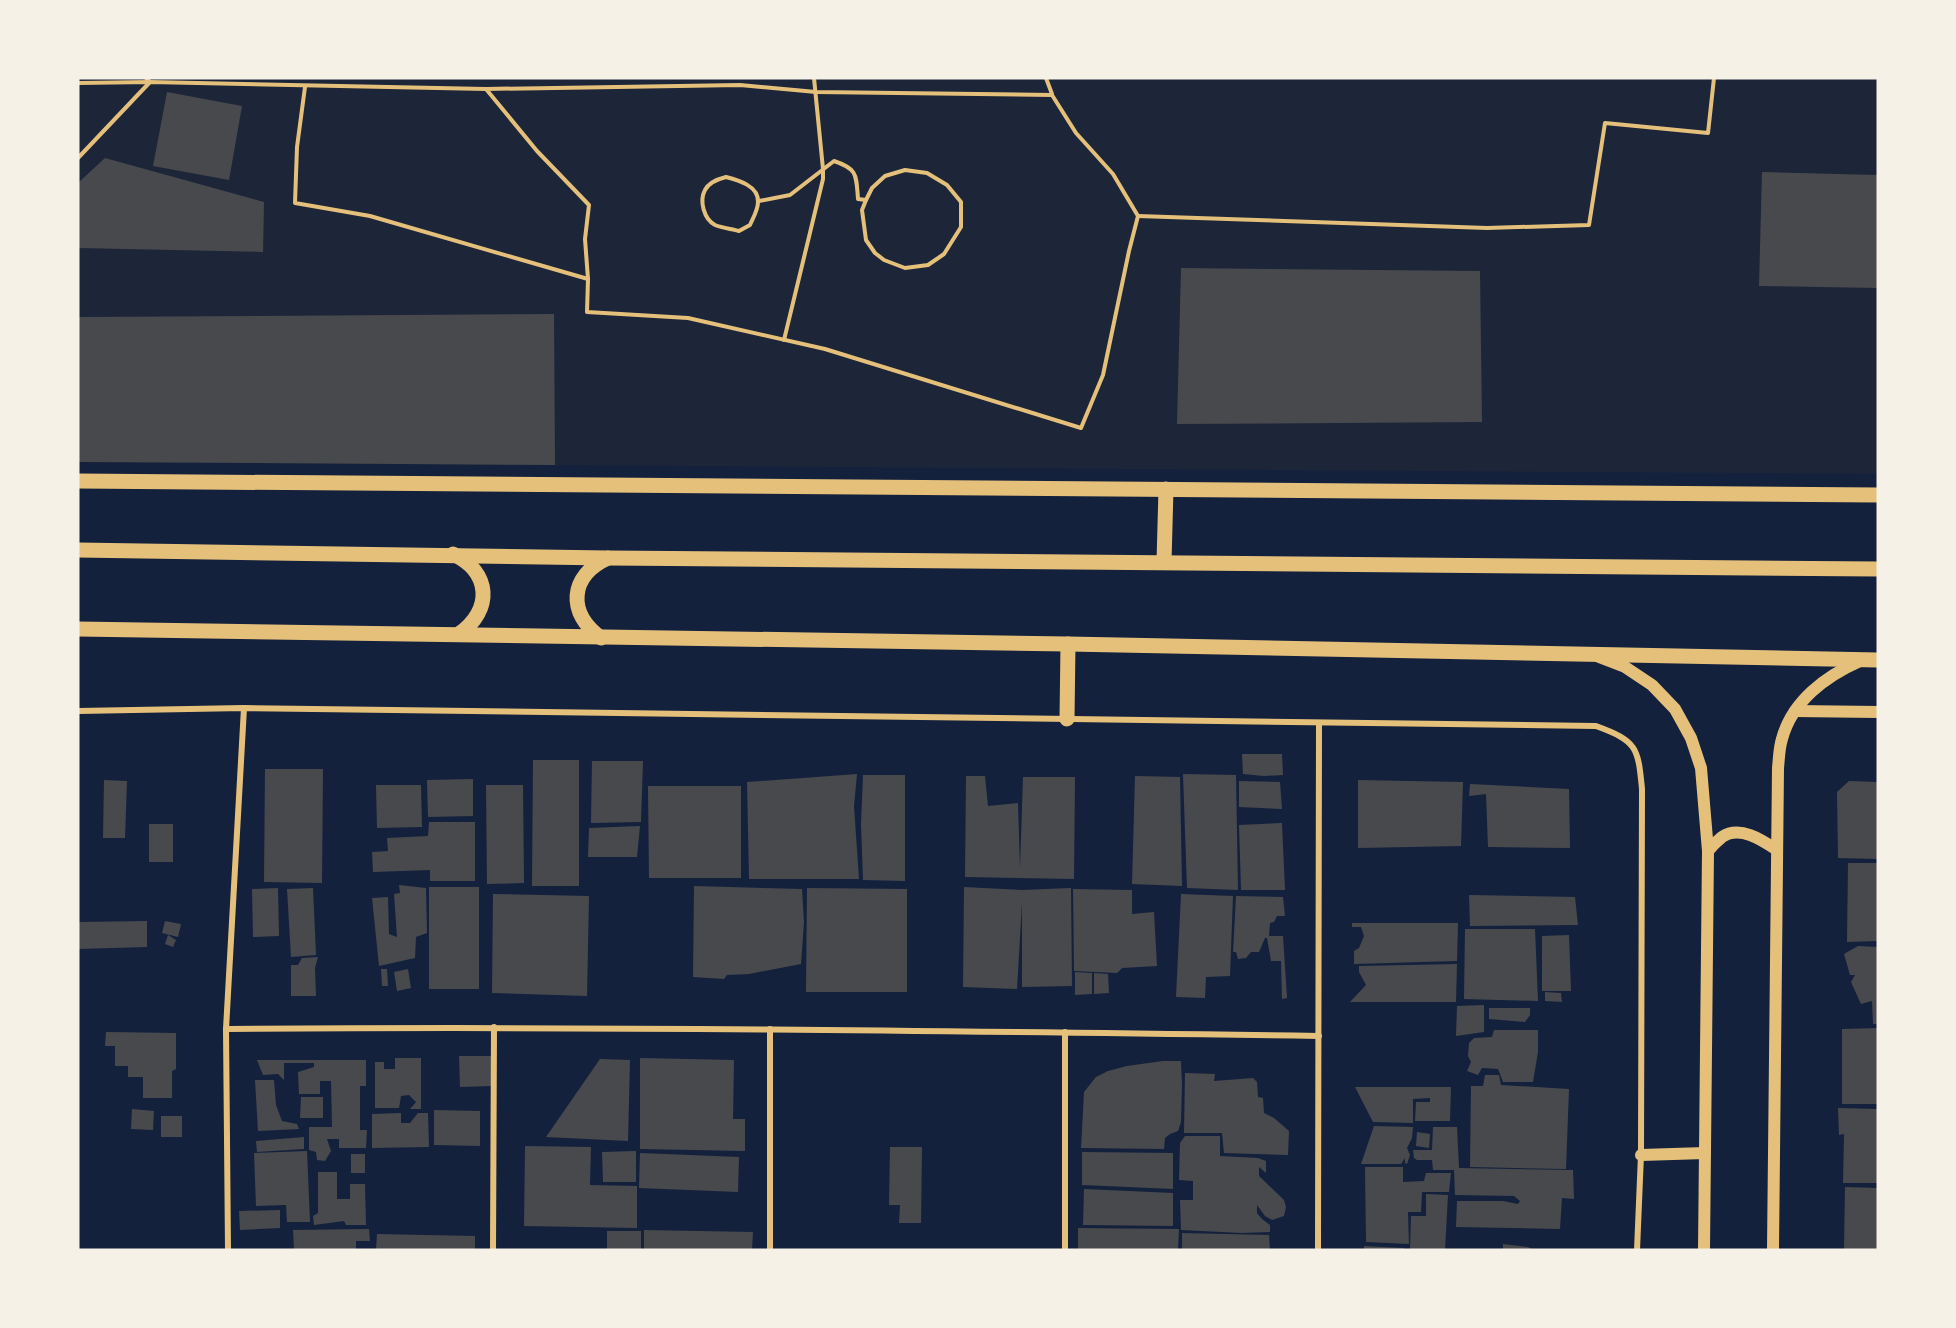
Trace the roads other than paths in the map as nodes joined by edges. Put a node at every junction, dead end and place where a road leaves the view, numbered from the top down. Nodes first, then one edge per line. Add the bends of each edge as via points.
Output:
1 (78, 481) edge
2 (1166, 489) junction
3 (1878, 495) edge
4 (78, 550) edge
5 (453, 554) junction
6 (608, 558) junction
7 (1164, 562) junction
8 (1878, 570) edge
9 (78, 628) edge
10 (459, 634) junction
11 (601, 638) junction
12 (1068, 644) junction
13 (1594, 655) junction
14 (1862, 660) junction
15 (1878, 660) edge
16 (244, 708) junction
17 (78, 711) edge
18 (1795, 711) junction
19 (1878, 712) edge
20 (1067, 719) junction
21 (1319, 723) junction
22 (1777, 850) junction
23 (1708, 851) junction
24 (494, 1027) junction
25 (226, 1029) junction
26 (770, 1029) junction
27 (1065, 1032) junction
28 (1319, 1036) junction
29 (1705, 1153) junction
30 (1641, 1155) junction
31 (228, 1250) edge
32 (494, 1250) edge
33 (770, 1250) edge
34 (1065, 1250) edge
35 (1318, 1250) edge
36 (1637, 1250) edge
37 (1704, 1250) edge
38 (1773, 1250) edge

1 - 2 main road
2 - 3 main road
2 - 7 main road
4 - 5 main road
5 - 6 main road
5 - 10 main road via 474,569 483,592 478,617
6 - 7 main road
6 - 11 main road via 587,572 577,595 583,620
7 - 8 main road
9 - 10 main road
10 - 11 main road
11 - 12 main road
12 - 13 main road
12 - 20 main road
13 - 14 main road
13 - 23 main road via 1625,667 1652,685 1675,709 1701,768
14 - 15 main road
14 - 18 main road via 1813,689
16 - 17 street
16 - 20 street
16 - 25 street
18 - 19 main road
18 - 22 main road via 1782,738 1778,768
20 - 21 street
21 - 28 street
21 - 30 street via 1596,726 1633,744 1642,789
22 - 23 main road via 1744,832 1725,835
22 - 38 main road
23 - 29 main road
24 - 25 street
24 - 26 street
24 - 32 street
25 - 31 street
26 - 27 street
26 - 33 street
27 - 28 street
27 - 34 street
28 - 35 street
29 - 30 main road
29 - 37 main road
30 - 36 street

